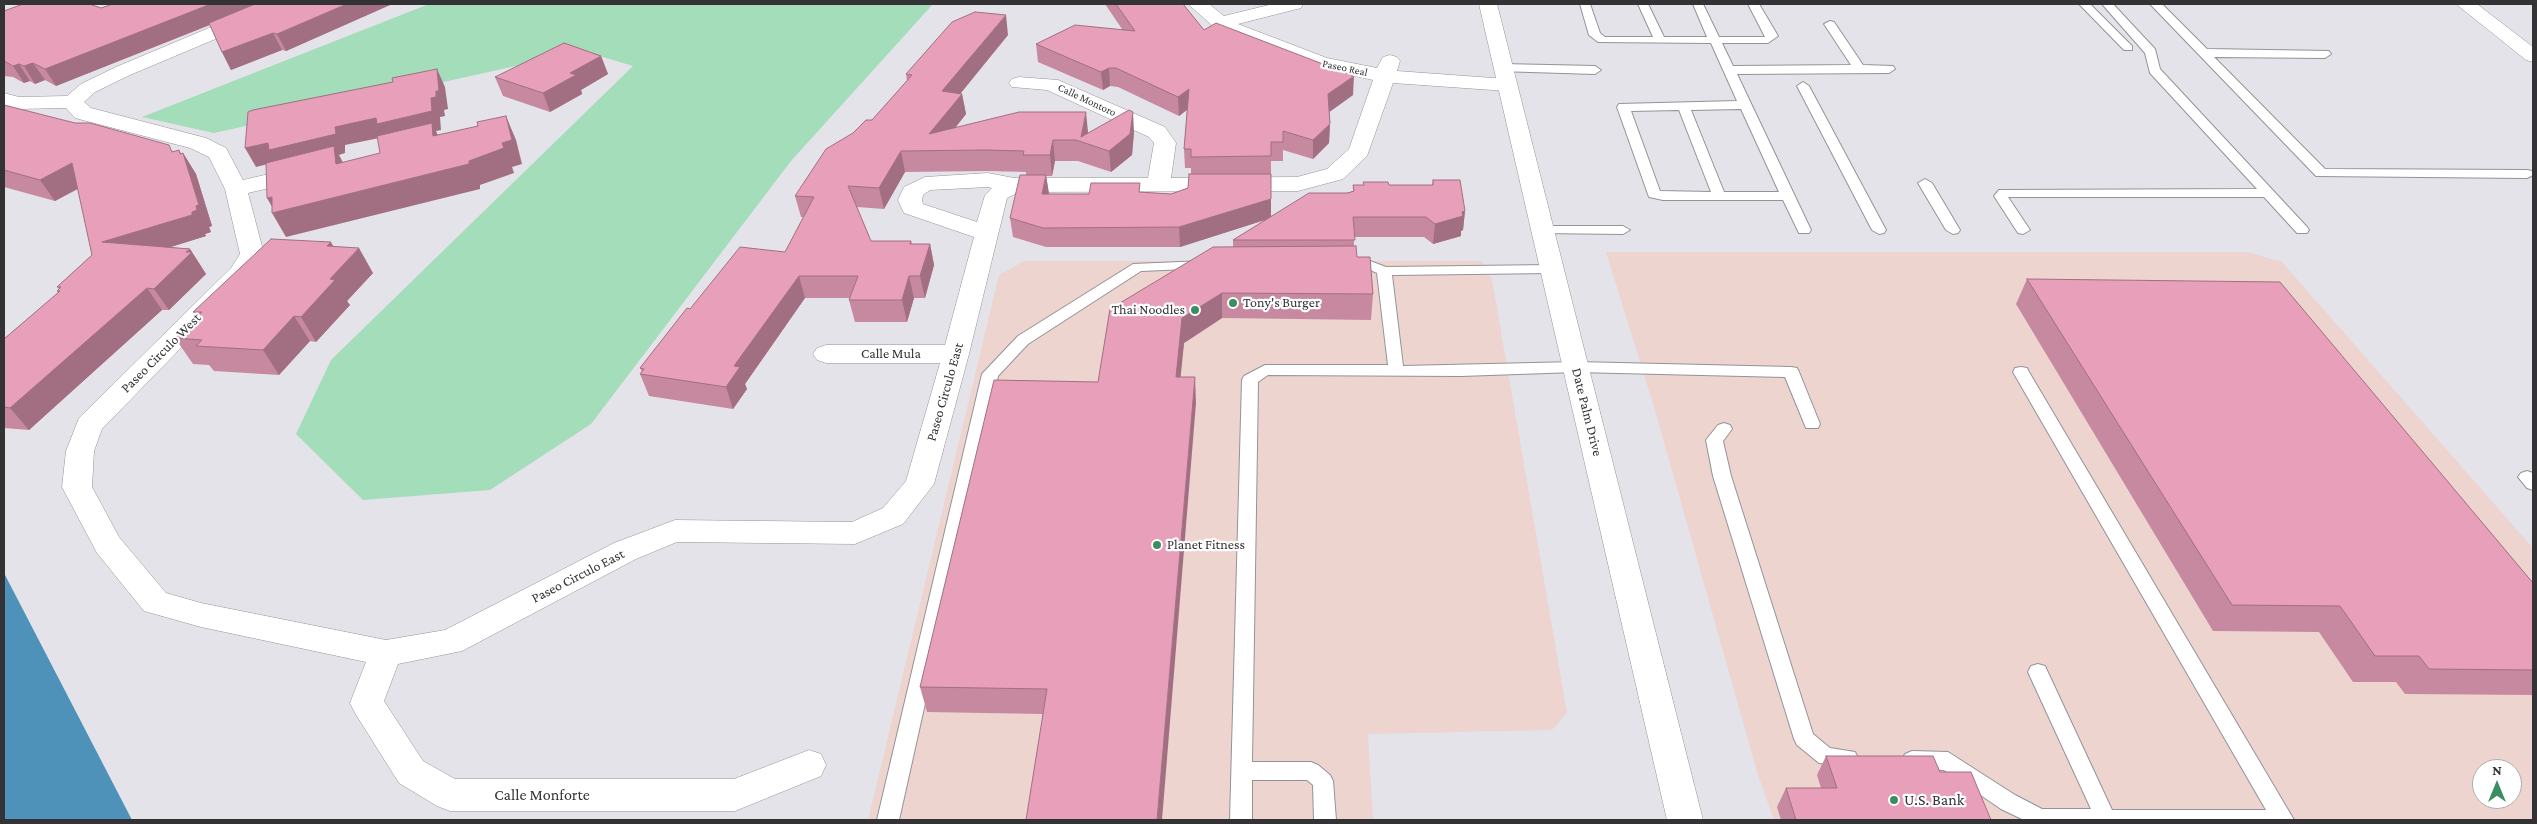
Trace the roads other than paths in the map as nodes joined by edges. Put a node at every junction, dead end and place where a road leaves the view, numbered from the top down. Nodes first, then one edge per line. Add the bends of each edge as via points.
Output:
1 (282, 4) edge
2 (1197, 4) edge
3 (1226, 4) edge
4 (1294, 4) edge
5 (1488, 4) edge
6 (1584, 4) edge
7 (1643, 4) edge
8 (1698, 4) edge
9 (1754, 4) edge
10 (2084, 4) edge
11 (2107, 4) edge
12 (2156, 4) edge
13 (2465, 4) edge
14 (1242, 16) junction
15 (1221, 23) junction
16 (1830, 24) dead end
17 (1660, 40) junction
18 (1715, 40) junction
19 (2128, 48) dead end
20 (2205, 53) junction
21 (2325, 54) dead end
22 (2533, 56) edge
23 (1387, 69) junction
24 (1595, 70) dead end
25 (1728, 70) junction
26 (1859, 70) junction
27 (1889, 70) dead end
28 (1505, 76) junction
29 (1019, 83) dead end
30 (1803, 86) dead end
31 (4, 99) edge
32 (72, 102) junction
33 (1683, 105) junction
34 (1744, 105) junction
35 (323, 168) edge
36 (2527, 174) dead end
37 (1159, 183) junction
38 (1924, 183) dead end
39 (1014, 185) junction
40 (236, 189) junction
41 (2268, 193) junction
42 (1719, 196) junction
43 (1788, 196) junction
44 (1543, 230) junction
45 (1623, 230) dead end
46 (1804, 230) dead end
47 (1880, 230) dead end
48 (1953, 230) dead end
49 (2023, 230) dead end
50 (2302, 230) dead end
51 (986, 233) junction
52 (1223, 265) edge
53 (1331, 265) edge
54 (1552, 269) junction
55 (1384, 271) junction
56 (826, 354) dead end
57 (956, 354) junction
58 (1576, 366) junction
59 (1396, 370) junction
60 (2021, 372) dead end
61 (1812, 424) dead end
62 (1724, 429) dead end
63 (386, 653) junction
64 (2038, 672) dead end
65 (1864, 758) edge
66 (1892, 759) edge
67 (810, 765) dead end
68 (1242, 771) junction
69 (2106, 819) edge
70 (888, 820) edge
71 (1241, 820) edge
72 (1325, 820) edge
73 (1685, 820) edge
74 (2278, 820) edge
75 (2283, 820) edge

1 - 32 street via 123,71 88,88
2 - 15 street, Paseo Real
3 - 14 street, Paseo Real
4 - 14 street
5 - 28 street, Date Palm Drive
6 - 17 lane via 1598,38
7 - 17 lane
8 - 18 lane
9 - 18 lane via 1771,39
10 - 19 lane
11 - 41 lane via 2151,52 2154,70
12 - 20 lane
13 - 22 street
14 - 15 street
14 - 23 street, Paseo Real via 1275,33
15 - 23 street, Paseo Real via 1294,55 1331,65
16 - 26 lane
17 - 18 lane
18 - 25 lane
20 - 21 lane
20 - 36 lane via 2322,173
23 - 28 street, Paseo Real via 1462,83
23 - 37 street via 1359,151 1335,174 1298,184
24 - 28 lane
25 - 26 lane
25 - 34 lane
26 - 27 lane
28 - 44 street, Date Palm Drive
29 - 37 street, Calle Montoro via 1051,84 1157,132 1165,142
30 - 47 lane
31 - 32 street via 19,103
32 - 40 street, Paseo Circulo West via 83,113 198,143 218,153
33 - 34 lane
33 - 42 lane
33 - 42 lane via 1623,107 1650,188 1654,194 1662,196
34 - 43 lane
35 - 40 street
37 - 39 street
38 - 48 lane
39 - 51 street, Paseo Circulo East via 996,196
39 - 51 street via 988,180 925,184 912,192 912,208
40 - 63 street, Paseo Circulo West via 252,254 240,272 89,425 80,451 77,487 108,545 155,602 201,615
41 - 49 lane via 2004,193 2001,196
41 - 50 lane
42 - 43 lane
43 - 46 lane
44 - 45 lane
44 - 54 street, Date Palm Drive
51 - 57 street, Paseo Circulo East
52 - 70 lane via 1138,267 1023,340 990,374
53 - 55 lane via 1370,265
54 - 55 lane
54 - 58 street, Date Palm Drive
55 - 59 lane
56 - 57 street, Calle Mula
57 - 63 street, Paseo Circulo East via 919,484 893,516 854,532 675,531 625,551 451,642
58 - 59 lane
58 - 61 lane via 1791,372
58 - 73 street, Date Palm Drive
59 - 68 lane via 1265,370 1250,380
60 - 75 lane
62 - 65 lane via 1714,440 1722,476 1804,739 1826,758
63 - 67 street, Calle Monforte via 367,703 411,772 450,795 735,795
64 - 69 lane
66 - 69 lane via 1948,761 2008,802 2040,818
68 - 71 lane
68 - 72 lane via 1311,771 1323,781
69 - 74 lane

